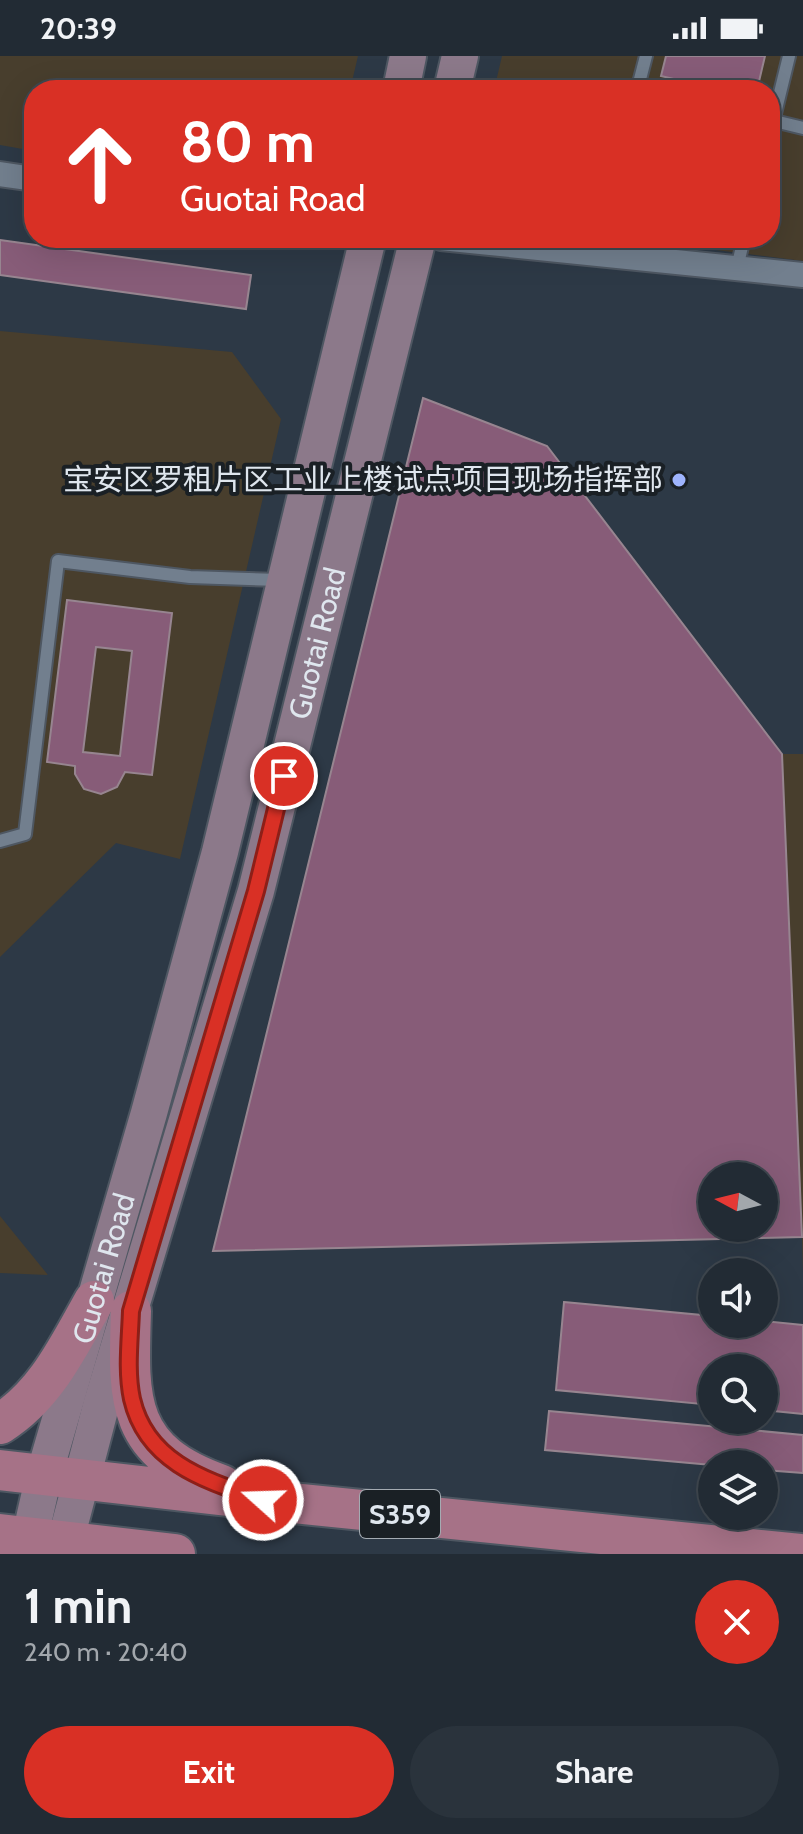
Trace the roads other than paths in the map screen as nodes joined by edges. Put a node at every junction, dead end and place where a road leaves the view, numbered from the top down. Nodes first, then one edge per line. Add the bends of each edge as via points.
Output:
1 (408, 56) edge
2 (460, 56) edge
3 (646, 56) edge
4 (789, 56) edge
5 (403, 80) edge
6 (454, 80) edge
7 (640, 80) edge
8 (780, 90) edge
9 (780, 122) edge
10 (803, 128) edge
11 (0, 174) edge
12 (24, 178) edge
13 (366, 248) edge
14 (416, 248) edge
15 (540, 248) edge
16 (742, 248) edge
17 (737, 268) junction
18 (803, 275) edge
19 (287, 580) junction
20 (0, 841) edge
21 (113, 1306) junction
22 (0, 1424) edge
23 (0, 1470) edge
24 (62, 1477) junction
25 (263, 1500) junction
26 (36, 1544) edge
27 (175, 1554) edge
28 (800, 1554) edge

1 - 5 street
2 - 6 street
3 - 7 lane
4 - 8 lane
9 - 10 lane
11 - 12 street
13 - 19 street, Guotai Road
14 - 21 street, Guotai Road via 256,891
15 - 17 street
16 - 17 lane
17 - 18 street
19 - 20 lane via 190,577 58,561 25,834
19 - 21 street, Guotai Road
21 - 22 main road via 22,1409
21 - 24 street, Guotai Road
21 - 25 main road via 132,1399 159,1451 204,1479
23 - 24 main road, S359
24 - 25 main road, S359
24 - 26 street, Guotai Road
25 - 28 main road, S359
26 - 27 main road

